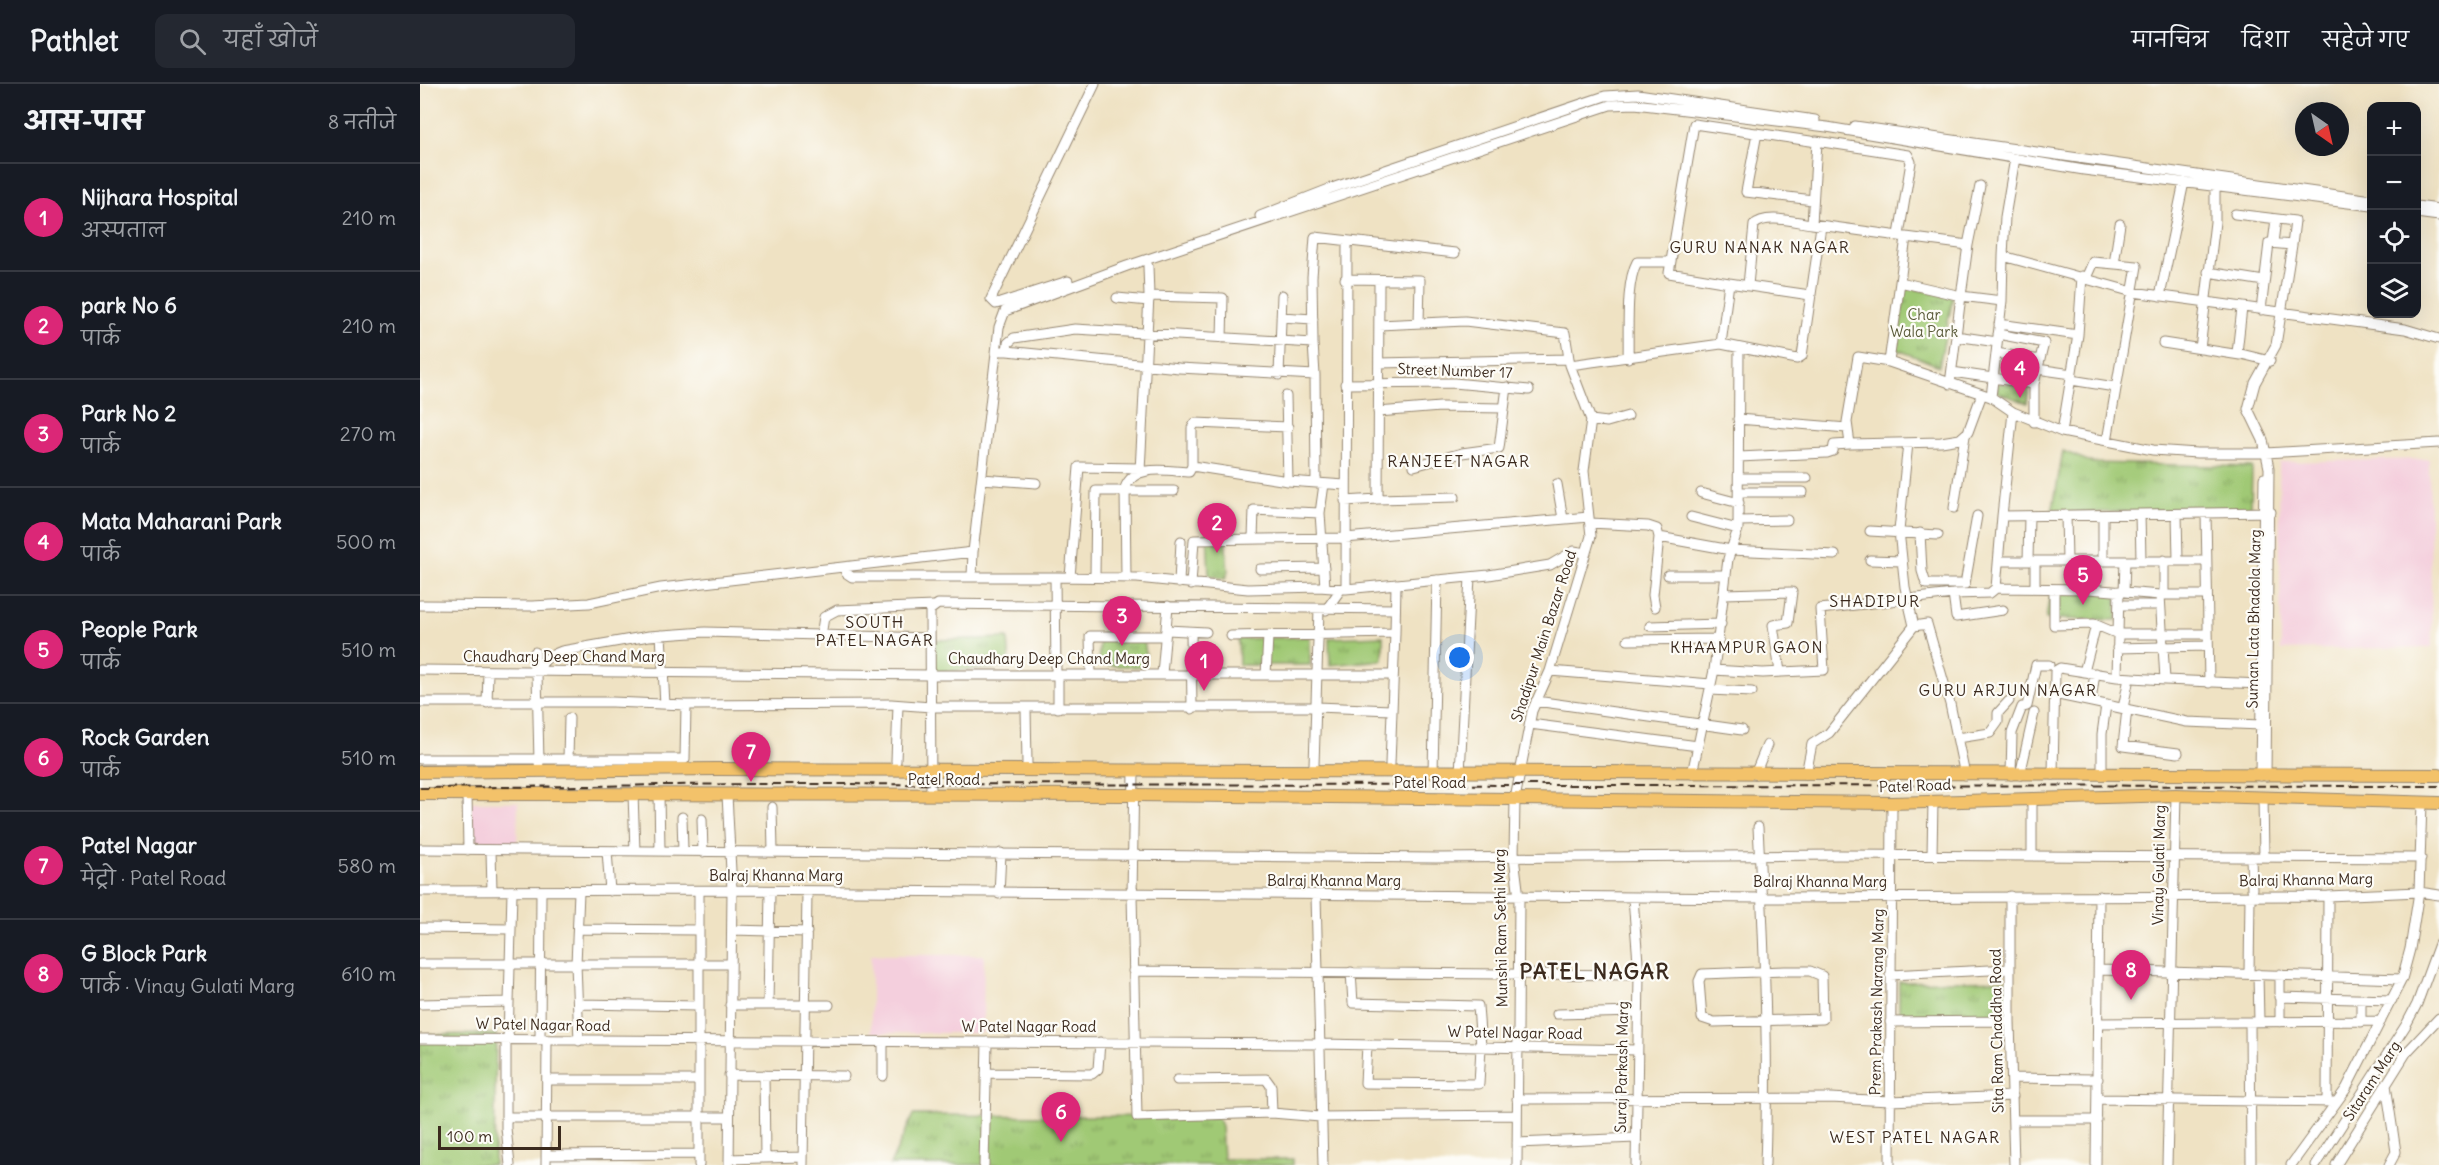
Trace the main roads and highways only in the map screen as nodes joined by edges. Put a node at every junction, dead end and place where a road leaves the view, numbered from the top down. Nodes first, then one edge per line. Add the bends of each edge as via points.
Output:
1 (420, 772) edge
2 (2439, 775) edge
3 (420, 794) edge
4 (2439, 802) edge

1 - 2 main road, Patel Road via 539,765 1134,772
3 - 4 main road, Patel Road via 1133,795 1892,803 2176,795

